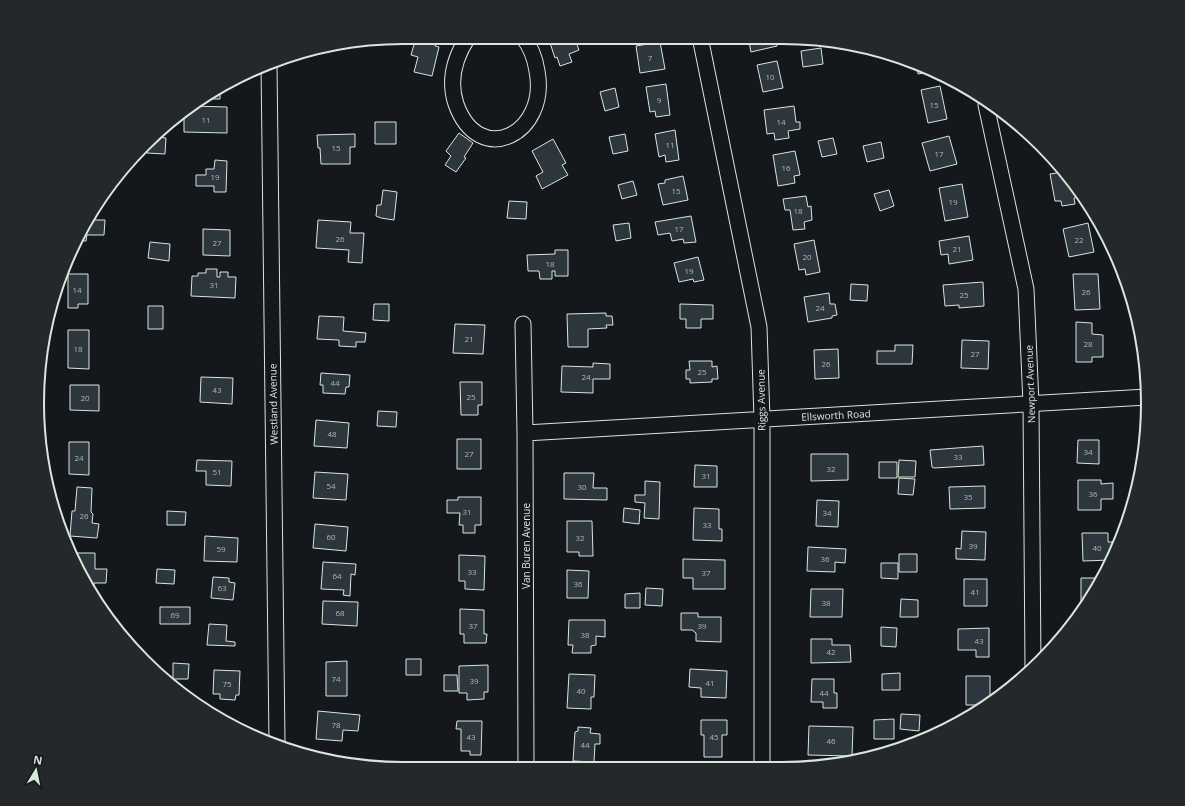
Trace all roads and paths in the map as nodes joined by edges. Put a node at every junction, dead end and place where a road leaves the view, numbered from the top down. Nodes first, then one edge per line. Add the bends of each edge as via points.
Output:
1 (464, 44) edge
2 (527, 44) edge
3 (701, 44) edge
4 (269, 70) edge
5 (987, 109) edge
6 (523, 324) dead end
7 (1141, 397) edge
8 (1031, 404) junction
9 (762, 419) junction
10 (525, 433) junction
11 (1033, 660) edge
12 (277, 739) edge
13 (526, 762) edge
14 (762, 762) edge

1 - 2 street via 453,72 455,101 459,112 471,128 482,136 496,138 511,135 523,127 537,102 539,86 536,67
3 - 9 street, Riggs Avenue via 759,327
4 - 12 street, Westland Avenue
5 - 8 street, Newport Avenue via 1026,289
6 - 10 street, Van Buren Avenue
7 - 8 street, Ellsworth Road
8 - 9 street, Ellsworth Road
8 - 11 street, Newport Avenue
9 - 10 street, Ellsworth Road
9 - 14 street, Riggs Avenue
10 - 13 street, Van Buren Avenue

